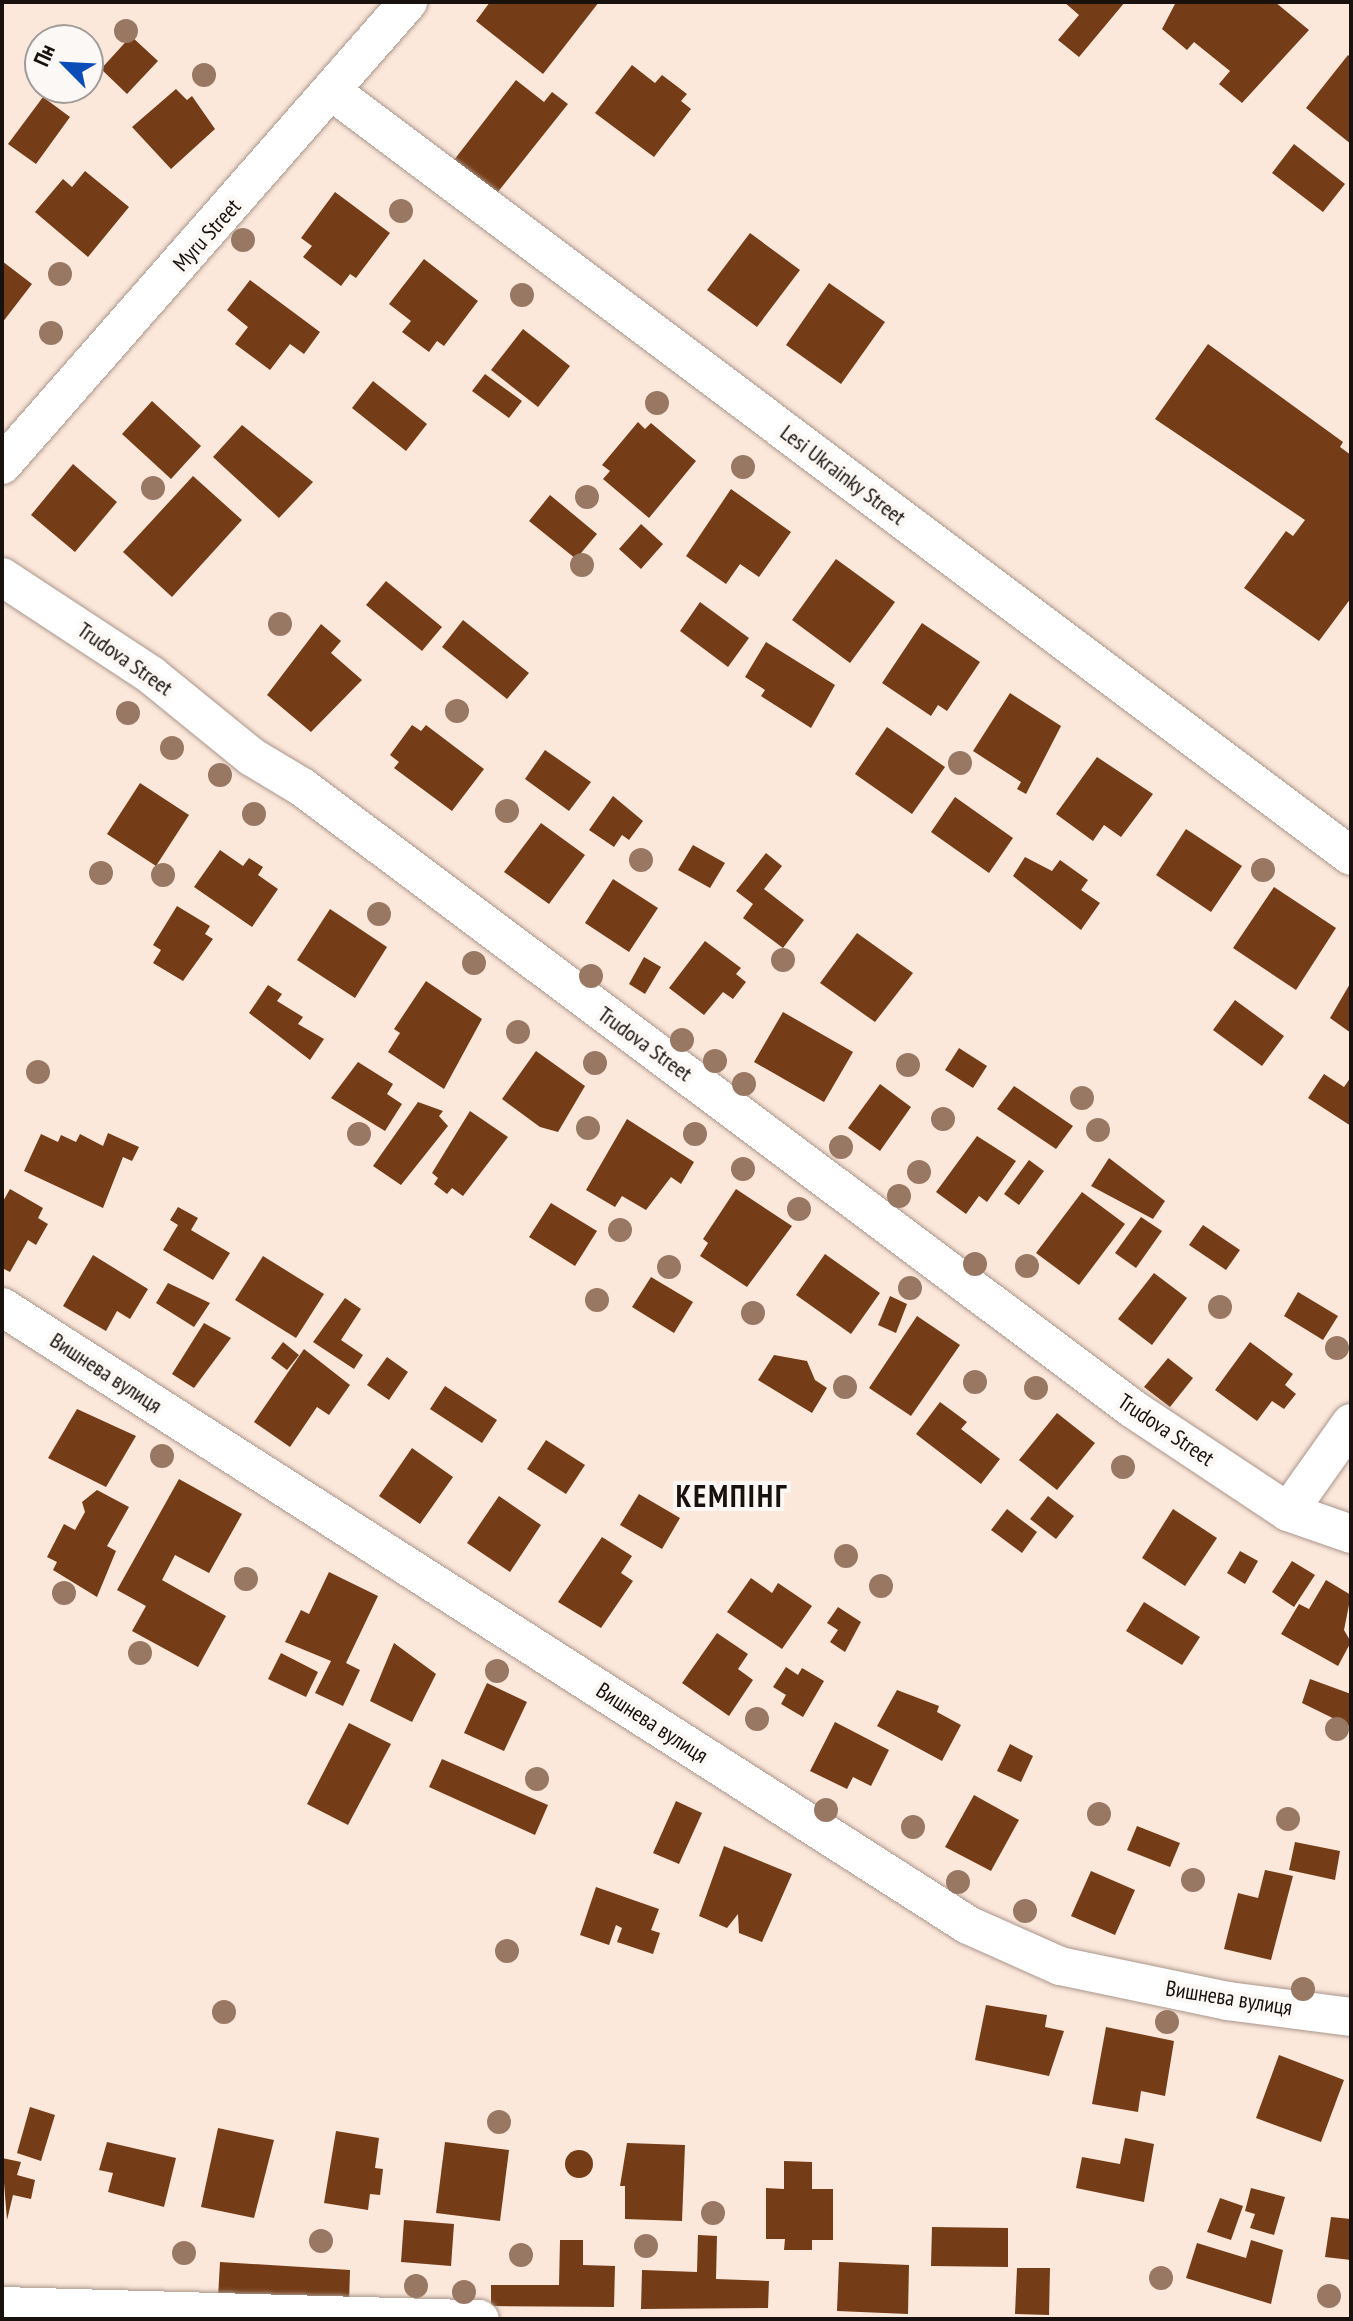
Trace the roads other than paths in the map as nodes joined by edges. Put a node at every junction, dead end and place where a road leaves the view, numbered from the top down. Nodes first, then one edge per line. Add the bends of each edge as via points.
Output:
1 (408, 2) edge
2 (334, 93) junction
3 (2, 465) edge
4 (2, 577) edge
5 (1351, 856) edge
6 (2, 1307) edge
7 (1351, 1423) edge
8 (1288, 1512) junction
9 (1351, 1534) edge
10 (1351, 2017) edge
11 (2, 2306) edge
12 (480, 2319) edge

1 - 2 street, Myru Street
2 - 3 street, Myru Street
2 - 5 street, Lesi Ukrainky Street
4 - 8 street, Trudova Street via 151,675 252,757 302,787 1133,1409
6 - 10 street, Вишнева вулиця via 968,1925 1060,1966 1228,2001
7 - 8 street
8 - 9 street, Trudova Street
11 - 12 street

